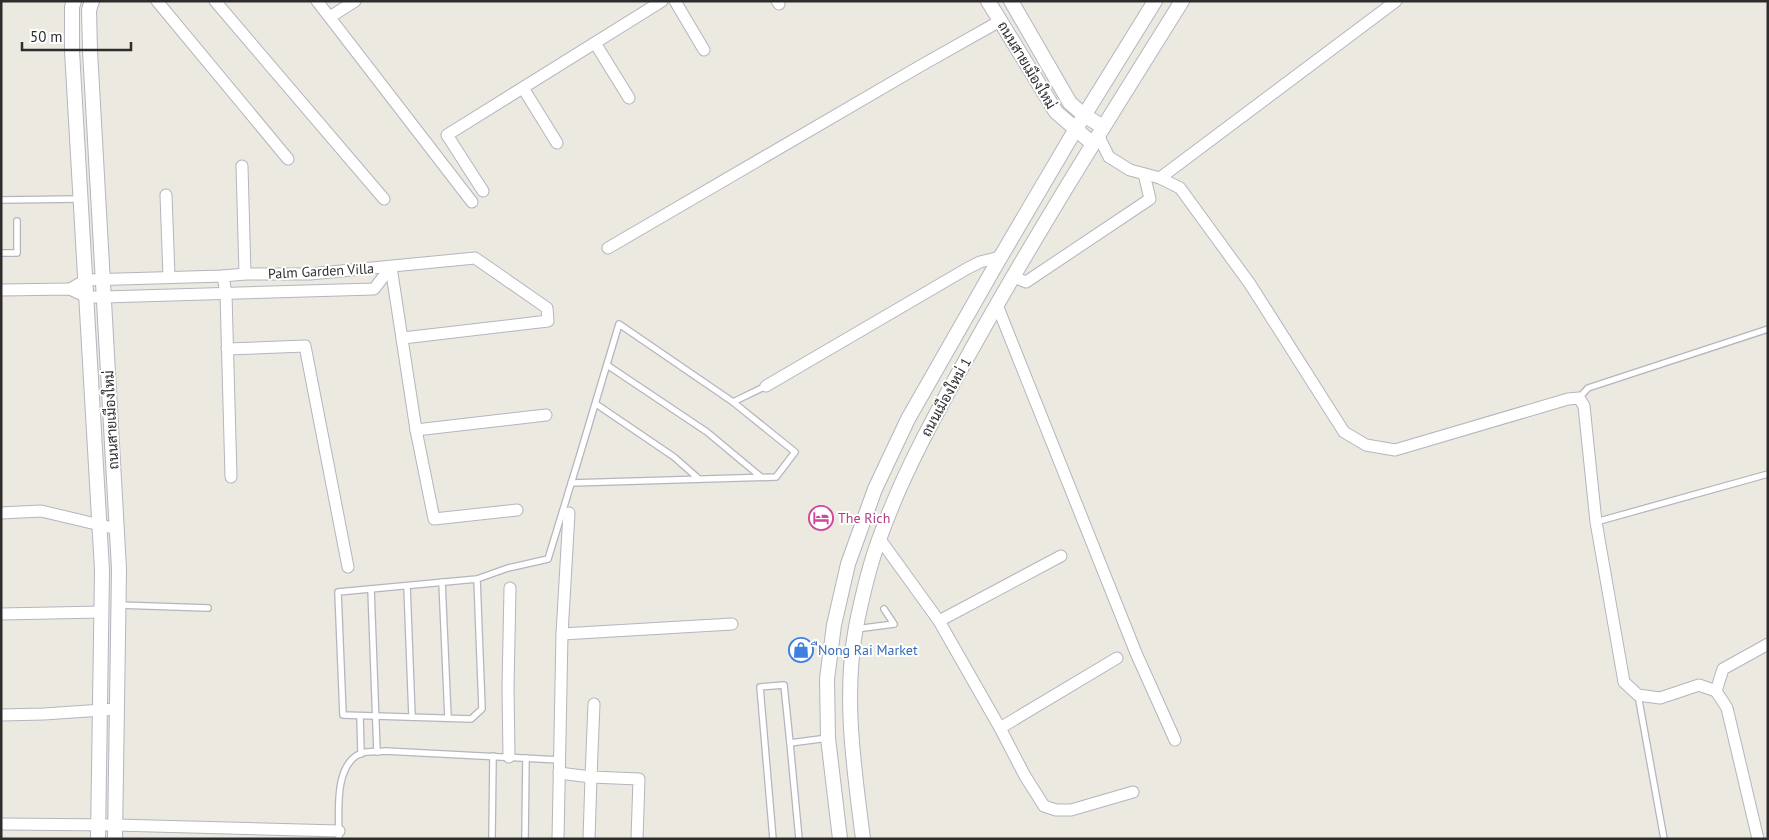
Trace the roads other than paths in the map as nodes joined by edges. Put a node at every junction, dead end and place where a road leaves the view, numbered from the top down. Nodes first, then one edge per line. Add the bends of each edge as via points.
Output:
1 (74, 1) edge
2 (158, 1) edge
3 (214, 1) edge
4 (317, 1) edge
5 (356, 1) edge
6 (662, 1) edge
7 (675, 1) edge
8 (988, 1) edge
9 (1011, 1) edge
10 (1155, 1) edge
11 (1182, 1) edge
12 (1396, 1) edge
13 (86, 2) edge
14 (92, 2) edge
15 (330, 16) junction
16 (1000, 21) junction
17 (594, 43) junction
18 (704, 50) dead end
19 (523, 88) junction
20 (630, 98) dead end
21 (1084, 115) junction
22 (1075, 130) junction
23 (1098, 135) junction
24 (557, 143) dead end
25 (288, 159) dead end
26 (242, 166) dead end
27 (1144, 174) junction
28 (1160, 178) junction
29 (484, 191) dead end
30 (166, 195) dead end
31 (82, 199) junction
32 (384, 199) dead end
33 (1, 200) edge
34 (472, 202) dead end
35 (17, 221) dead end
36 (608, 248) dead end
37 (1, 253) edge
38 (1000, 257) junction
39 (391, 266) junction
40 (245, 274) junction
41 (223, 276) junction
42 (169, 277) junction
43 (1014, 277) junction
44 (104, 279) junction
45 (86, 280) junction
46 (70, 289) junction
47 (1, 290) edge
48 (226, 294) junction
49 (87, 297) junction
50 (104, 297) junction
51 (997, 305) junction
52 (1768, 329) edge
53 (403, 338) junction
54 (227, 349) junction
55 (607, 365) junction
56 (766, 386) joint
57 (1579, 398) junction
58 (733, 402) junction
59 (596, 404) junction
60 (546, 415) dead end
61 (416, 430) junction
62 (1768, 474) edge
63 (231, 477) dead end
64 (761, 477) junction
65 (699, 479) junction
66 (571, 483) junction
67 (517, 510) dead end
68 (1, 513) edge
69 (569, 513) dead end
70 (1596, 522) junction
71 (99, 525) junction
72 (117, 529) junction
73 (879, 538) junction
74 (1061, 556) dead end
75 (348, 567) dead end
76 (477, 579) junction
77 (442, 582) junction
78 (407, 586) junction
79 (510, 588) dead end
80 (371, 589) junction
81 (118, 606) junction
82 (208, 608) dead end
83 (884, 609) dead end
84 (101, 612) junction
85 (1, 614) edge
86 (939, 621) junction
87 (732, 624) dead end
88 (856, 628) junction
89 (562, 634) junction
90 (1768, 644) edge
91 (1117, 658) dead end
92 (1716, 691) junction
93 (1638, 696) junction
94 (594, 704) dead end
95 (117, 709) junction
96 (100, 710) junction
97 (1, 715) edge
98 (360, 716) junction
99 (376, 716) junction
100 (412, 717) junction
101 (448, 718) junction
102 (1000, 728) junction
103 (828, 738) junction
104 (1175, 740) dead end
105 (790, 743) junction
106 (377, 752) junction
107 (361, 754) junction
108 (493, 756) junction
109 (509, 757) junction
110 (526, 758) junction
111 (560, 760) junction
112 (559, 773) junction
113 (591, 777) junction
114 (1133, 792) dead end
115 (1, 824) edge
116 (98, 832) edge
117 (115, 832) edge
118 (339, 835) edge
119 (492, 839) edge
120 (525, 839) edge
121 (558, 839) edge
122 (589, 839) edge
123 (637, 839) edge
124 (773, 839) edge
125 (799, 839) edge
126 (840, 839) edge
127 (863, 839) edge
128 (1664, 839) edge
129 (1758, 839) edge

1 - 31 street, ถนนสายเมืองใหม่ via 72,51
2 - 25 street
3 - 32 street
4 - 15 street
5 - 15 street
6 - 17 street
7 - 18 street
8 - 16 street, ถนนสายเมืองใหม่
9 - 21 street, ถนนสายเมืองใหม่ via 1070,103
10 - 21 street, ถนนเมืองใหม่ 1
11 - 23 street, ถนนเมืองใหม่ 1
12 - 28 street
13 - 14 lane
14 - 44 street, ถนนสายเมืองใหม่ via 89,10 90,51
15 - 34 street
16 - 22 street, ถนนสายเมืองใหม่ via 1056,112
16 - 36 street
17 - 19 street
17 - 20 street
19 - 24 street
19 - 29 street via 447,136
21 - 22 street, ถนนเมืองใหม่ 1
21 - 23 street, ถนนสายเมืองใหม่
22 - 23 street, ถนนสายเมืองใหม่
22 - 38 street, ถนนเมืองใหม่ 1
23 - 27 street via 1109,158
23 - 43 street, ถนนเมืองใหม่ 1
26 - 40 street
27 - 28 street
27 - 43 street via 1150,199 1026,282
28 - 57 street via 1180,188 1250,284 1344,432 1366,445 1395,450
30 - 42 street
31 - 33 lane
31 - 45 street, ถนนสายเมืองใหม่
35 - 37 lane via 17,253
38 - 56 street via 968,268
38 - 103 street, ถนนเมืองใหม่ 1 via 908,419 875,489 848,564 828,670
39 - 40 street, Palm Garden Villa via 310,274
39 - 48 street, Palm Garden Villa via 374,289
39 - 53 street
39 - 53 street via 475,258 547,308 548,322
40 - 41 street, Palm Garden Villa
41 - 42 street, Palm Garden Villa
41 - 48 street
42 - 44 street, Palm Garden Villa
43 - 51 street, ถนนเมืองใหม่ 1
44 - 45 street, Palm Garden Villa
44 - 50 street, ถนนสายเมืองใหม่
45 - 46 street
45 - 49 street, ถนนสายเมืองใหม่
46 - 47 street
46 - 49 street
48 - 50 street, Palm Garden Villa
48 - 54 street
49 - 50 street, Palm Garden Villa
49 - 71 street, ถนนสายเมืองใหม่
50 - 72 street, ถนนสายเมืองใหม่
51 - 73 street, ถนนเมืองใหม่ 1 via 928,429
51 - 104 street via 1136,653
52 - 57 lane via 1588,388
53 - 61 street
54 - 63 street
54 - 75 street via 305,346
55 - 58 lane via 619,324
55 - 59 lane
55 - 64 lane via 706,432
56 - 58 lane
57 - 70 street via 1584,406
58 - 64 lane via 795,452 776,477
59 - 65 lane via 674,457
59 - 66 lane
60 - 61 street
61 - 67 street via 434,519
62 - 70 lane
64 - 65 lane
65 - 66 lane
66 - 76 lane via 548,559
68 - 71 street via 41,511
69 - 89 street
70 - 93 street via 1624,682
71 - 72 street
71 - 84 street, ถนนสายเมืองใหม่
72 - 81 street, ถนนสายเมืองใหม่
73 - 86 street
73 - 88 street, ถนนเมืองใหม่ 1
74 - 86 street
76 - 77 lane
76 - 101 lane via 482,709 471,719
77 - 78 lane
77 - 101 lane
78 - 80 lane
78 - 100 lane
79 - 109 street
80 - 98 lane via 338,592 343,715
80 - 99 lane
81 - 82 lane
81 - 95 street, ถนนสายเมืองใหม่
83 - 88 lane via 894,624
84 - 85 street
84 - 96 street, ถนนสายเมืองใหม่
86 - 102 street
87 - 89 street
88 - 127 street, ถนนเมืองใหม่ 1 via 850,680 850,737
89 - 111 street
90 - 92 street via 1723,669
91 - 102 street
92 - 93 street via 1699,685 1660,698
92 - 129 street via 1727,708
93 - 128 lane
94 - 113 street
95 - 96 street
95 - 117 street, ถนนสายเมืองใหม่
96 - 97 street
96 - 116 street, ถนนสายเมืองใหม่
98 - 99 lane
98 - 107 lane
99 - 100 lane
99 - 106 lane
100 - 101 lane
102 - 114 street via 1044,806 1071,810
103 - 105 lane
103 - 126 street, ถนนเมืองใหม่ 1
105 - 124 lane via 784,685 760,687
105 - 125 lane
106 - 107 lane
106 - 108 lane
107 - 118 lane via 348,763 341,779
108 - 109 lane
108 - 119 lane
109 - 110 lane
110 - 111 lane
110 - 120 lane
111 - 112 street
112 - 113 street
112 - 121 street
113 - 122 street
113 - 123 street via 639,779
115 - 116 street
116 - 117 street
117 - 118 street

